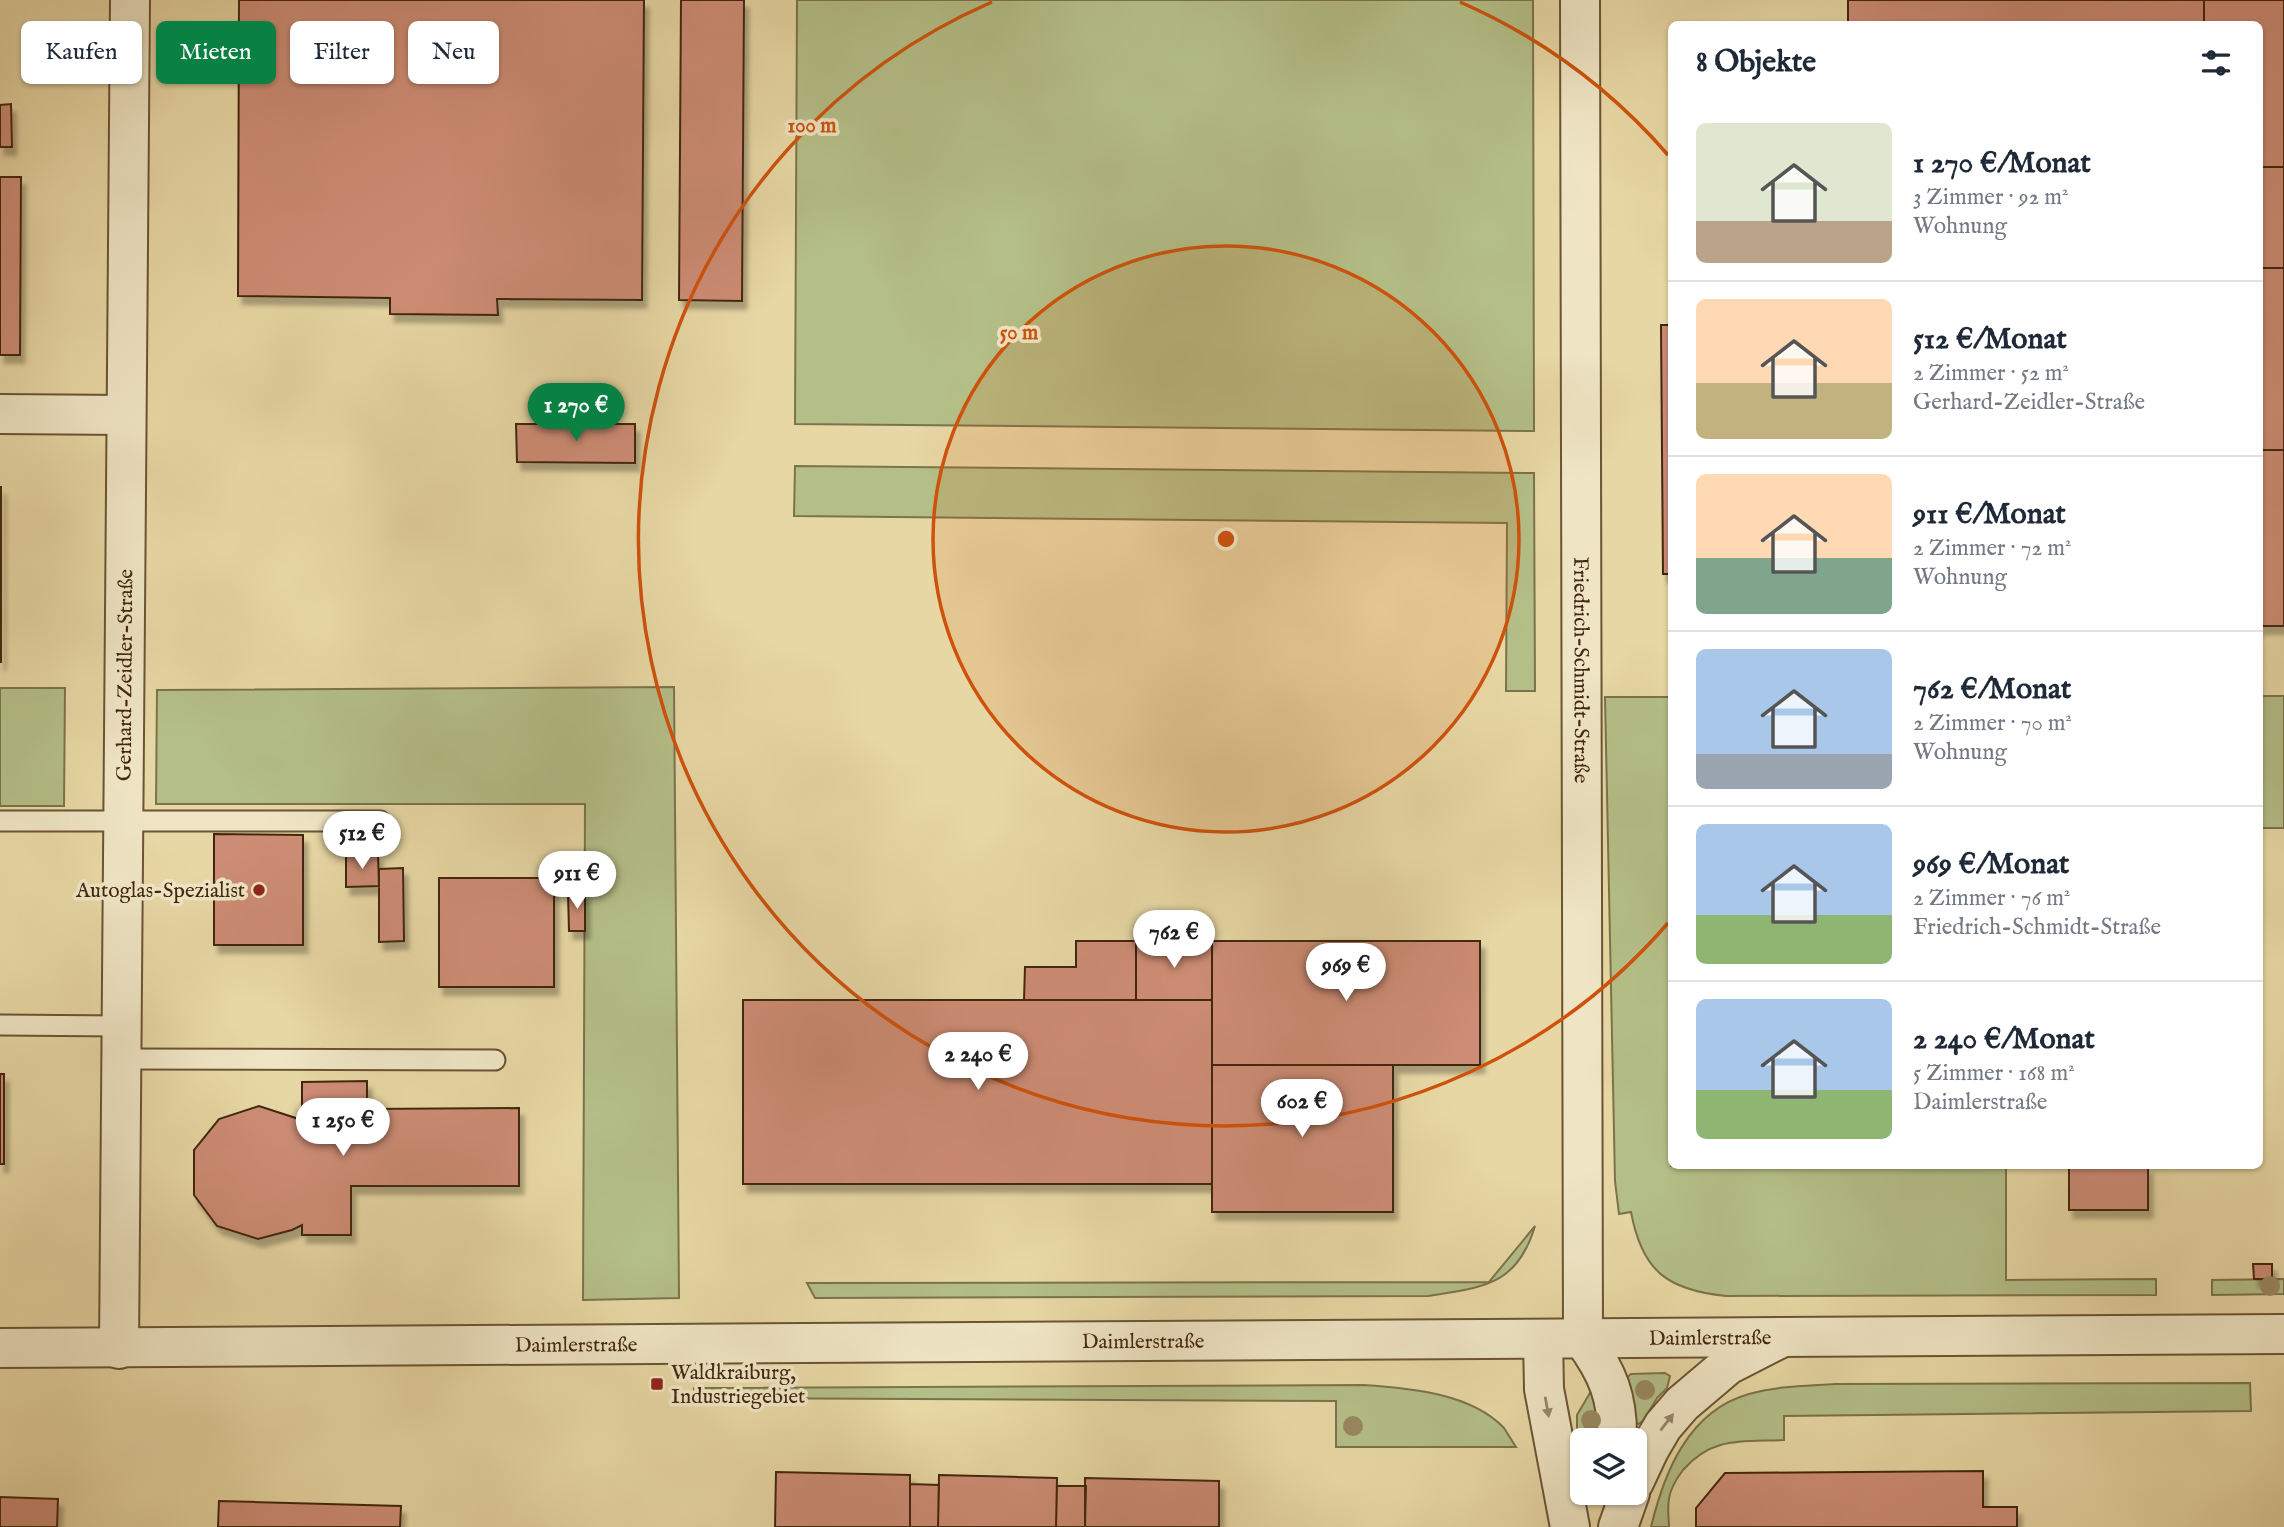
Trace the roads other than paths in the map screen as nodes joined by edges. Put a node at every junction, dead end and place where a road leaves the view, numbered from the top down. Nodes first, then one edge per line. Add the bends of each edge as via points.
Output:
1 (130, 0) edge
2 (1580, 0) edge
3 (0, 414) edge
4 (126, 415) junction
5 (0, 821) edge
6 (380, 821) dead end
7 (123, 822) junction
8 (0, 1025) edge
9 (122, 1043) junction
10 (495, 1060) dead end
11 (2284, 1334) edge
12 (1783, 1337) junction
13 (1543, 1339) junction
14 (1583, 1339) junction
15 (0, 1349) edge
16 (119, 1349) junction
17 (1618, 1428) edge
18 (1647, 1454) edge
19 (1611, 1505) edge
20 (1626, 1505) edge
21 (1570, 1527) edge
22 (1609, 1527) edge
23 (1618, 1527) edge

1 - 4 street, Gerhard-Zeidler-Straße
2 - 14 street, Friedrich-Schmidt-Straße
3 - 4 street
4 - 7 street, Gerhard-Zeidler-Straße
5 - 7 lane
6 - 7 lane
7 - 9 street, Gerhard-Zeidler-Straße
8 - 9 lane
9 - 10 lane
9 - 16 street, Gerhard-Zeidler-Straße
11 - 12 street, Daimlerstraße
12 - 14 street, Daimlerstraße
18 -> 12 street via 1682,1404 1728,1365
13 - 14 street, Daimlerstraße
13 - 16 street, Daimlerstraße
13 -> 21 street via 1544,1389
14 - 17 street via 1613,1390
15 - 16 street, Daimlerstraße
19 - 22 street
20 - 23 street

